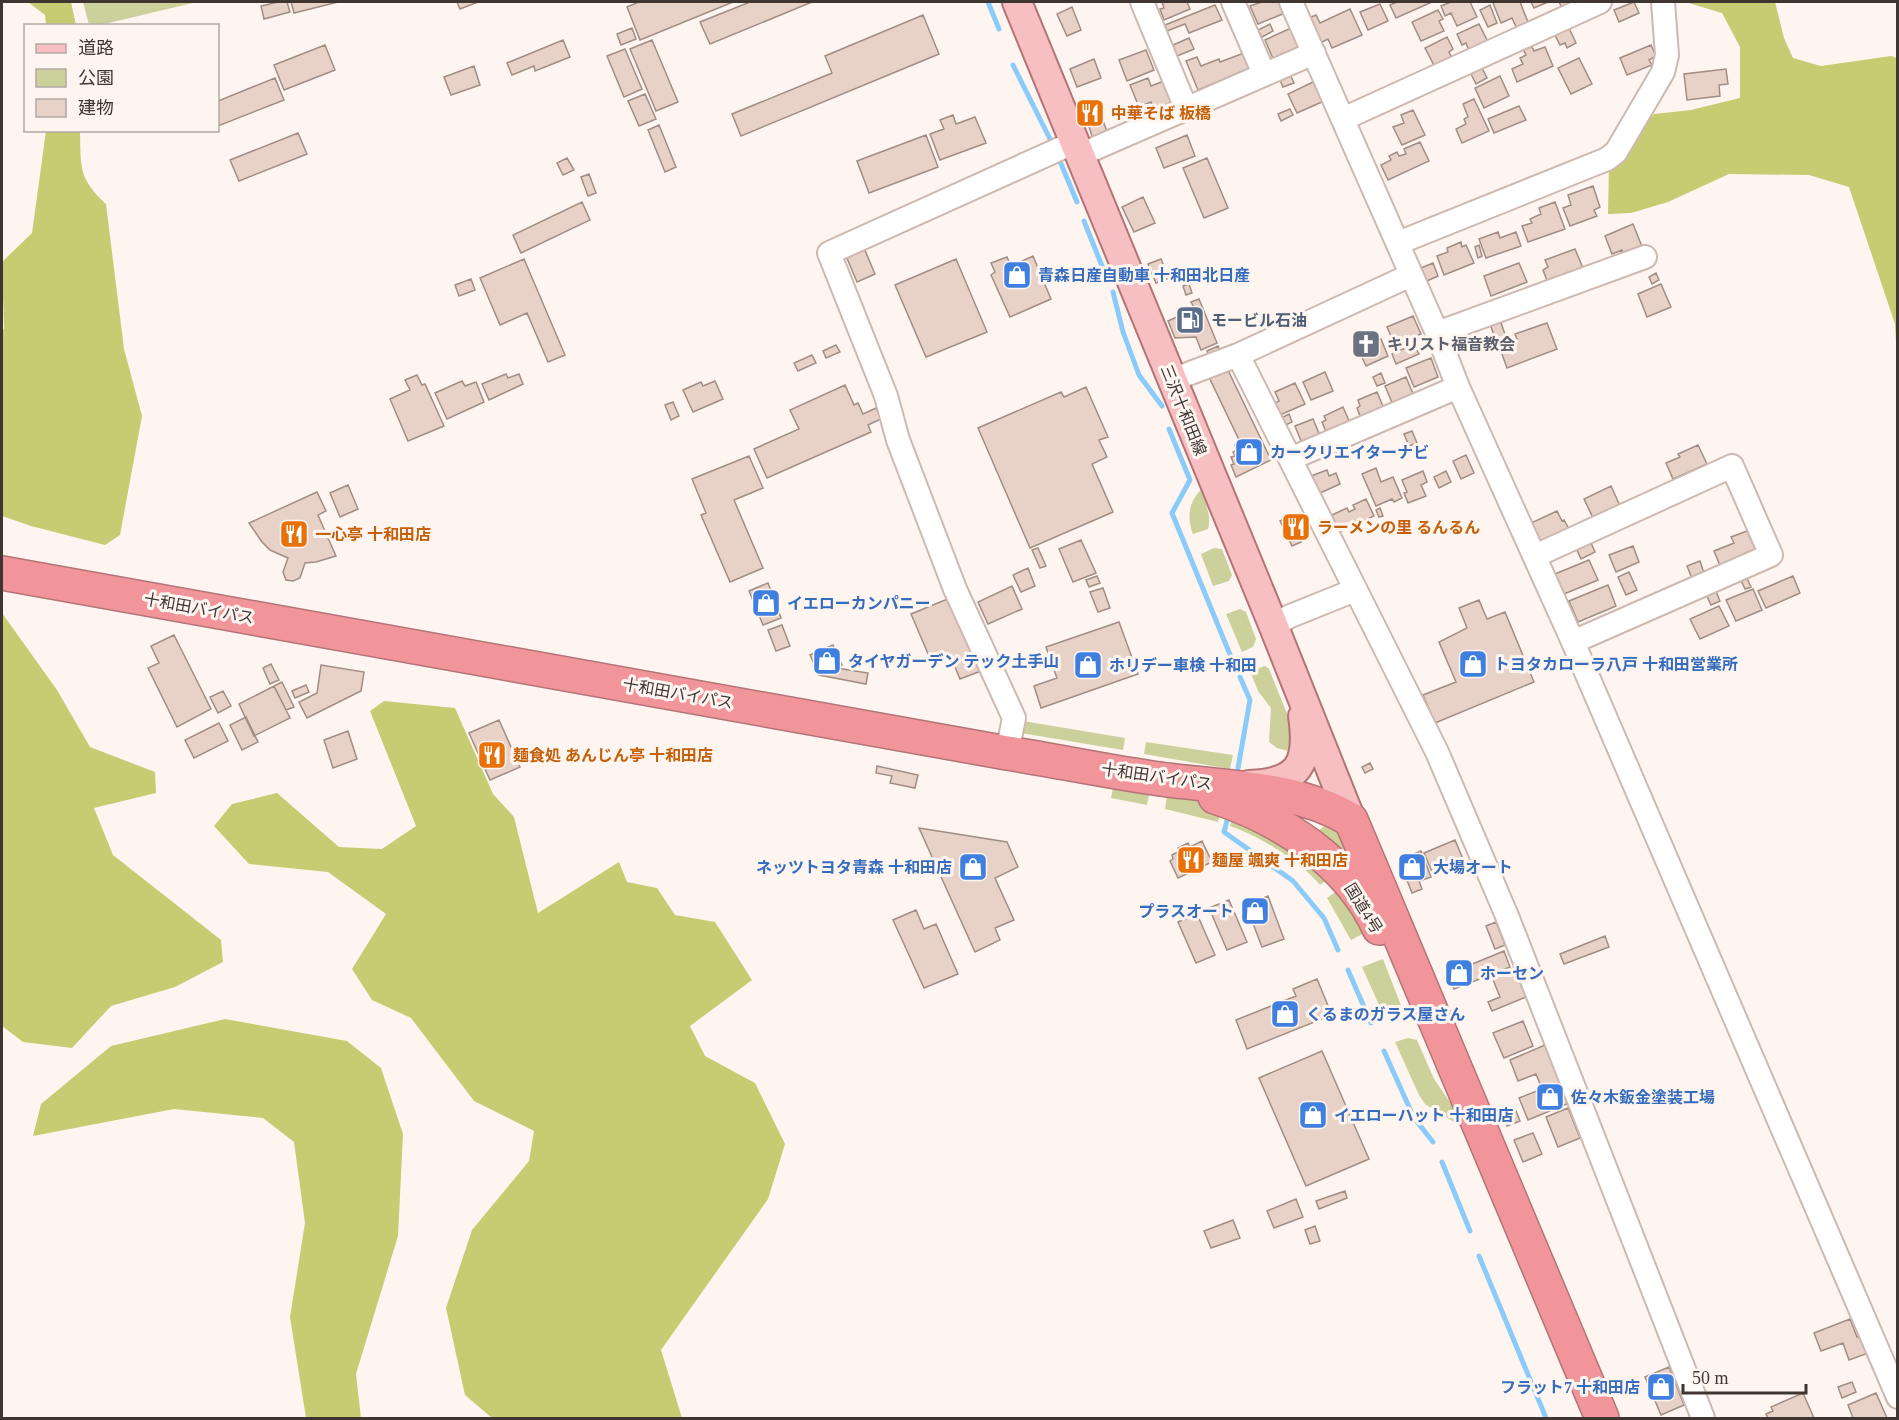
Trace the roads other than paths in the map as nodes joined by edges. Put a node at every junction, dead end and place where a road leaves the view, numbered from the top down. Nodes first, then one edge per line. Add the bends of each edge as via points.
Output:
1 (1017, 2) edge
2 (1142, 2) edge
3 (1233, 2) edge
4 (1600, 2) edge
5 (1663, 2) edge
6 (1298, 4) edge
7 (1314, 53) junction
8 (1264, 74) junction
9 (1186, 108) junction
10 (1343, 119) junction
11 (1077, 149) junction
12 (1398, 243) junction
13 (1645, 257) dead end
14 (1411, 275) junction
15 (1437, 333) junction
16 (1238, 355) junction
17 (1172, 380) junction
18 (1458, 387) junction
19 (1290, 459) junction
20 (1535, 556) junction
21 (2, 573) edge
22 (1355, 590) junction
23 (1274, 627) junction
24 (1573, 642) junction
25 (1299, 689) junction
26 (1007, 753) junction
27 (1328, 762) junction
28 (1161, 779) junction
29 (1229, 786) junction
30 (1322, 805) junction
31 (1351, 820) junction
32 (1274, 822) junction
33 (1480, 1127) junction
34 (1898, 1396) edge
35 (1602, 1419) edge
36 (1702, 1419) edge

1 - 11 main road, 三沢十和田線
2 - 9 street
3 - 8 street
4 - 10 street
5 - 12 street via 1667,55 1663,72 1616,152
6 - 7 street
7 - 8 street
7 - 10 street
8 - 9 street
9 - 11 street
10 - 12 street
11 - 17 main road, 三沢十和田線
11 - 26 street via 829,253 886,396 898,440 955,589 1014,718
12 - 14 street
13 - 15 street
14 - 15 street
14 - 16 street
15 - 18 street
16 - 17 street
16 - 19 street
17 - 23 main road, 三沢十和田線
18 - 19 street
18 - 20 street
19 - 22 street
20 - 24 street
20 - 24 street via 1732,466 1771,555
21 - 26 highway, 十和田バイパス
22 - 23 street via 1288,616
22 - 36 street via 1437,752 1507,916
23 - 25 main road, 三沢十和田線
24 - 34 street
25 - 27 main road, 三沢十和田線
25 - 29 main road via 1306,745 1296,768 1278,781
26 - 28 highway, 十和田バイパス
27 - 30 main road
27 - 31 main road, 三沢十和田線
28 - 29 highway, 十和田バイパス
28 - 32 highway, 国道4号 via 1241,806
29 - 30 highway, 十和田バイパス via 1269,791
30 - 31 highway, 十和田バイパス
30 - 32 main road via 1307,819
31 - 33 highway, 国道4号
32 - 33 highway, 国道4号 via 1319,852 1351,882 1374,918 1439,1060
33 - 35 highway, 国道4号

